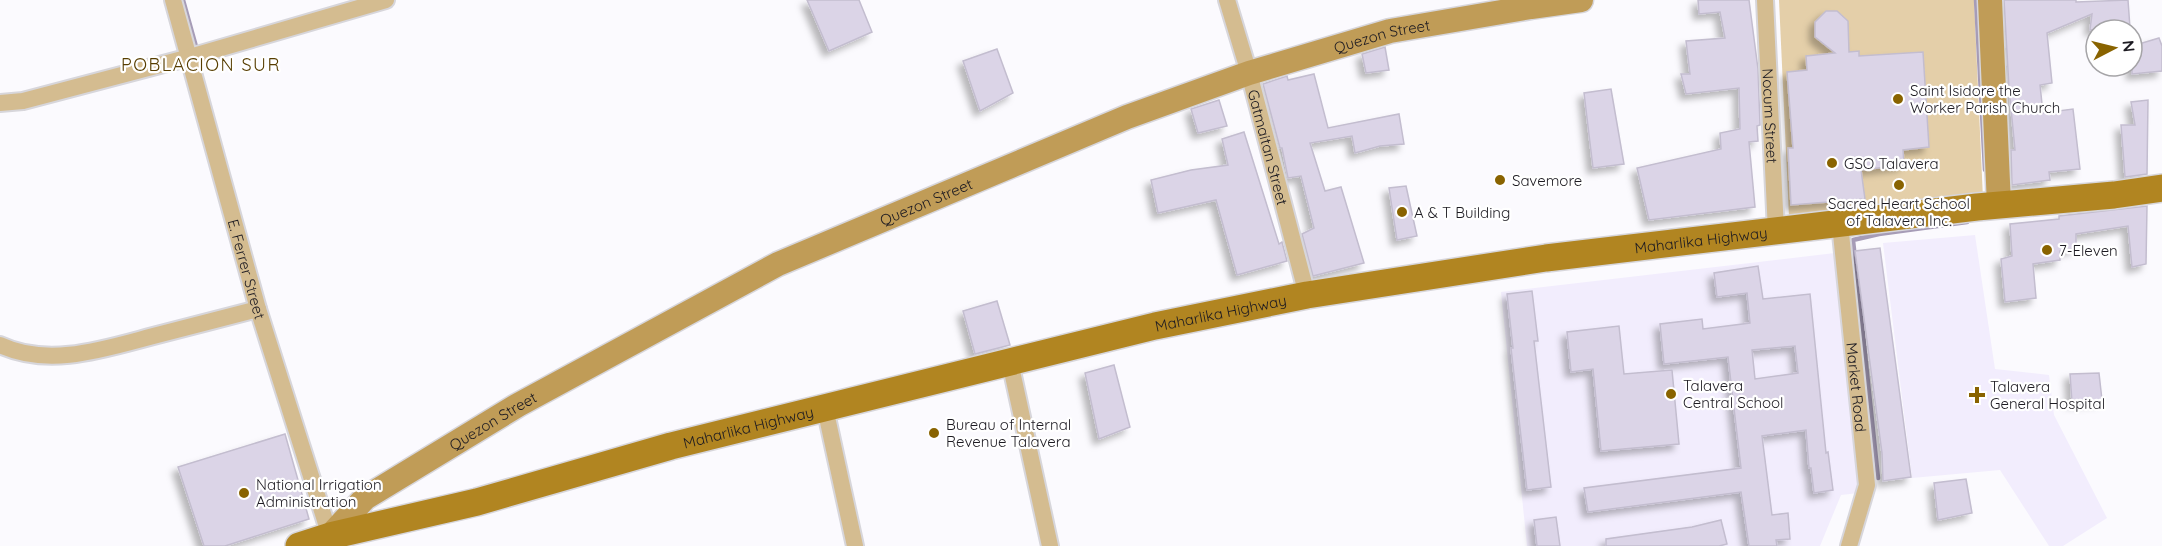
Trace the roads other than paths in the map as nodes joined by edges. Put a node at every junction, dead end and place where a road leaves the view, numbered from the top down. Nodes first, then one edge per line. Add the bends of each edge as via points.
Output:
1 (173, 0) edge
2 (386, 0) edge
3 (1227, 0) edge
4 (1581, 0) edge
5 (1765, 0) edge
6 (1990, 0) edge
7 (190, 57) junction
8 (1249, 73) junction
9 (0, 103) edge
10 (2162, 188) edge
11 (1999, 205) junction
12 (1840, 224) junction
13 (1776, 231) junction
14 (1307, 295) junction
15 (258, 309) junction
16 (0, 345) edge
17 (1010, 362) junction
18 (825, 408) junction
19 (330, 536) junction
20 (300, 546) edge
21 (855, 546) edge
22 (1050, 546) edge
23 (1849, 546) edge

1 - 7 street, E. Ferrer Street
2 - 7 street
3 - 8 street, Gatmaitan Street
4 - 8 street, Quezon Street via 1390,31
5 - 13 street, Nocum Street
6 - 11 street
7 - 9 street via 22,101
7 - 15 street, E. Ferrer Street
8 - 14 street, Gatmaitan Street
8 - 19 street, Quezon Street via 1127,117 778,264 598,360 385,485 365,498
10 - 11 main road, Maharlika Highway
11 - 12 main road, Maharlika Highway
12 - 13 main road, Maharlika Highway
12 - 23 street, Market Road via 1867,485
13 - 14 main road, Maharlika Highway via 1535,260
14 - 17 main road, Maharlika Highway via 1155,326
15 - 16 street via 84,354 16,353
15 - 19 street, E. Ferrer Street
17 - 18 main road, Maharlika Highway
17 - 22 street
18 - 19 main road, Maharlika Highway via 672,446 477,502
18 - 21 street
19 - 20 main road, Maharlika Highway

